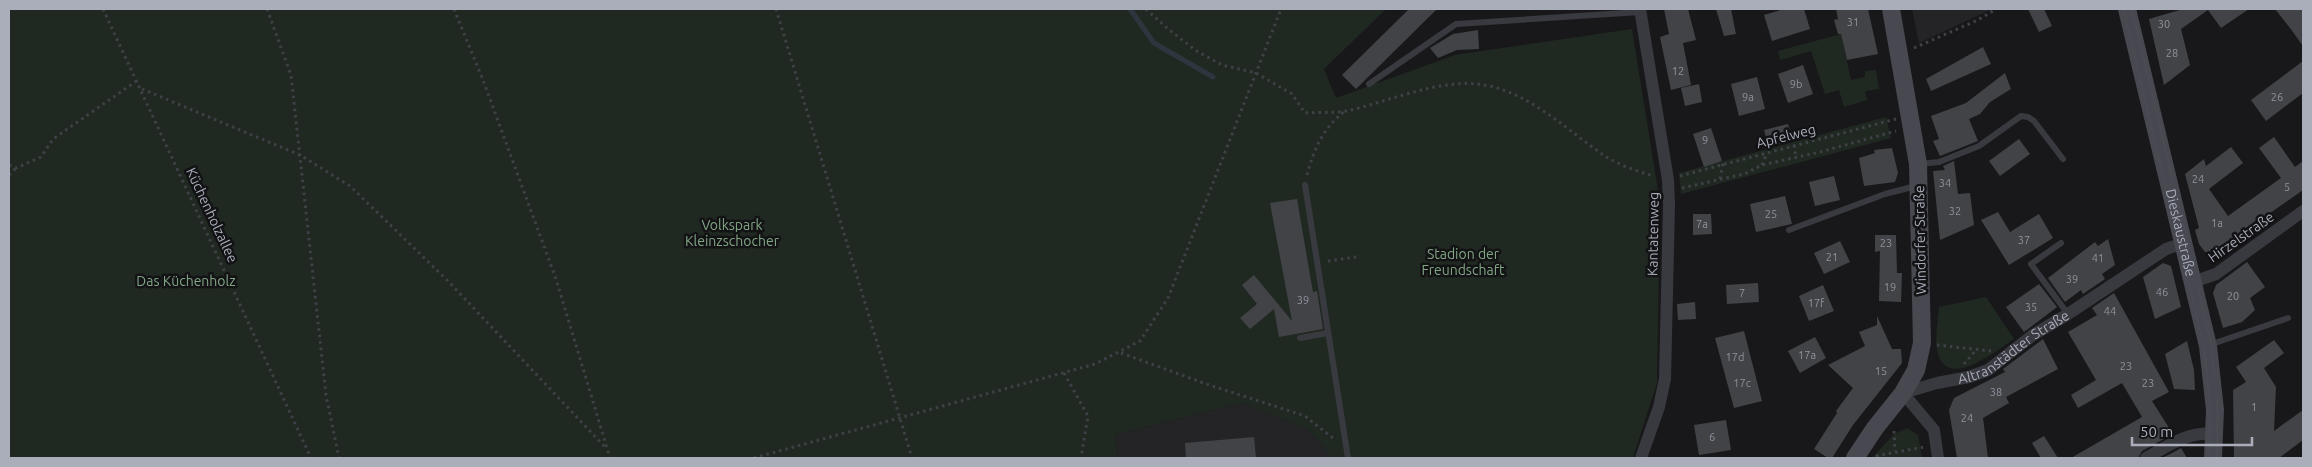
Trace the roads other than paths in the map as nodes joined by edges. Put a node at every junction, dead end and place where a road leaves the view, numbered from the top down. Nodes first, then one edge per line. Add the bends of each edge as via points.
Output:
1 (1891, 9) edge
2 (2127, 9) edge
3 (1640, 10) edge
4 (1369, 84) dead end
5 (2063, 159) dead end
6 (1918, 164) junction
7 (1305, 185) road end
8 (1920, 185) junction
9 (2303, 211) edge
10 (1789, 230) dead end
11 (2061, 243) dead end
12 (2184, 243) junction
13 (2193, 282) junction
14 (2068, 314) junction
15 (2288, 318) dead end
16 (1328, 333) junction
17 (1300, 338) dead end
18 (2208, 346) junction
19 (1903, 393) junction
20 (2214, 434) junction
21 (1938, 452) edge
22 (1348, 458) edge
23 (1641, 458) edge
24 (1855, 458) edge
25 (2146, 458) edge
26 (2213, 458) edge

1 - 6 street, Windorfer Straße
2 - 12 street, Dieskaustraße
3 - 4 lane via 1456,24
3 - 23 street, Kantatenweg via 1668,186 1665,379
5 - 6 lane via 2034,120 2021,116 1979,146 1939,162
6 - 8 street, Windorfer Straße
7 - 16 lane
8 - 10 lane via 1884,194
8 - 19 street, Windorfer Straße via 1922,343 1916,370
9 - 13 street, Hirzelstraße via 2216,274
11 - 14 lane via 2031,264
12 - 13 street, Dieskaustraße
12 - 14 street, Altranstädter Straße via 2166,249
13 - 18 street, Dieskaustraße
14 - 19 street, Altranstädter Straße via 2033,335 1988,370
15 - 18 lane
16 - 17 lane
16 - 22 lane
18 - 20 street, Dieskaustraße
19 - 21 street via 1934,430
19 - 24 street
20 - 25 street via 2184,436
20 - 26 street, Dieskaustraße

